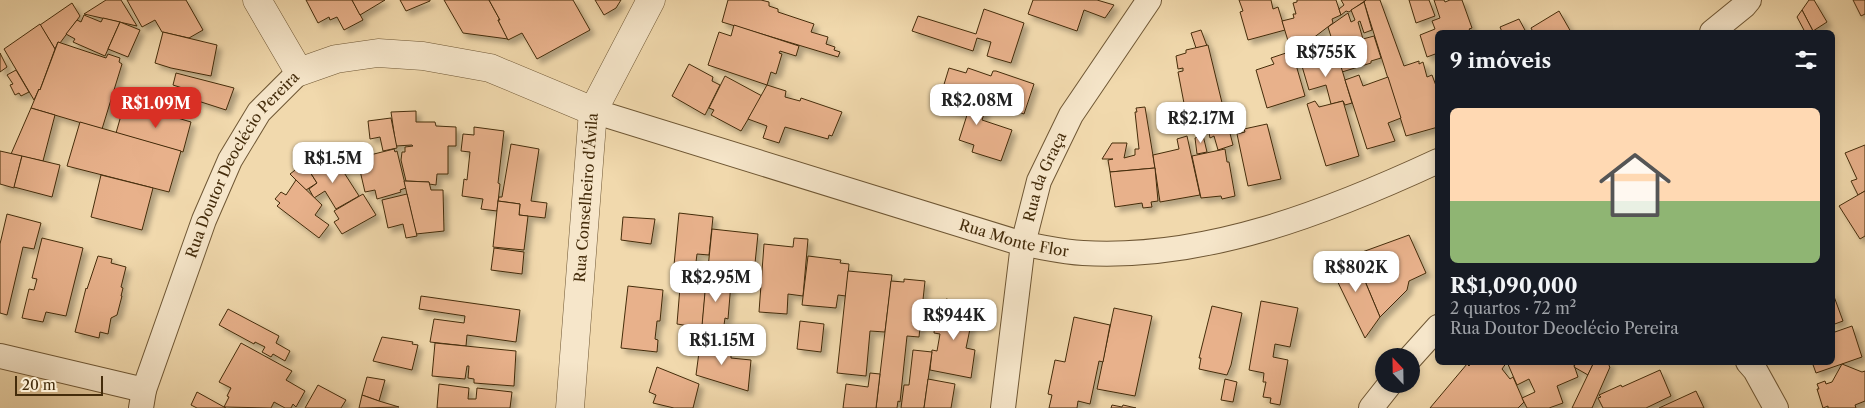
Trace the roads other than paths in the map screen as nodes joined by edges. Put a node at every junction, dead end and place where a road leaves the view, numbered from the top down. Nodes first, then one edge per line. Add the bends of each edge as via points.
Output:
1 (257, 0) edge
2 (650, 0) edge
3 (1150, 0) edge
4 (1749, 0) edge
5 (1714, 30) edge
6 (299, 72) junction
7 (593, 111) junction
8 (1435, 169) edge
9 (1023, 244) junction
10 (1435, 330) edge
11 (1419, 348) edge
12 (0, 356) edge
13 (1751, 365) edge
14 (1383, 393) edge
15 (143, 399) edge
16 (570, 408) edge
17 (1003, 408) edge
18 (1371, 408) edge
19 (1776, 408) edge

1 - 6 street
2 - 7 street, Rua Conselheiro d'Ávila
3 - 9 street, Rua da Graça via 1072,115 1039,180
4 - 5 street
6 - 7 street, Rua Doutor Deoclécio Pereira via 336,59 378,53 423,56 490,68
6 - 15 street, Rua Doutor Deoclécio Pereira via 259,112 230,160 204,220
7 - 9 street, Rua Monte Flor
7 - 16 street, Rua Conselheiro d'Ávila
8 - 9 street, Rua Monte Flor via 1309,216 1240,237 1152,252 1083,253
9 - 17 street, Rua da Graça
10 - 11 street
12 - 15 street
13 - 19 street
14 - 18 street

